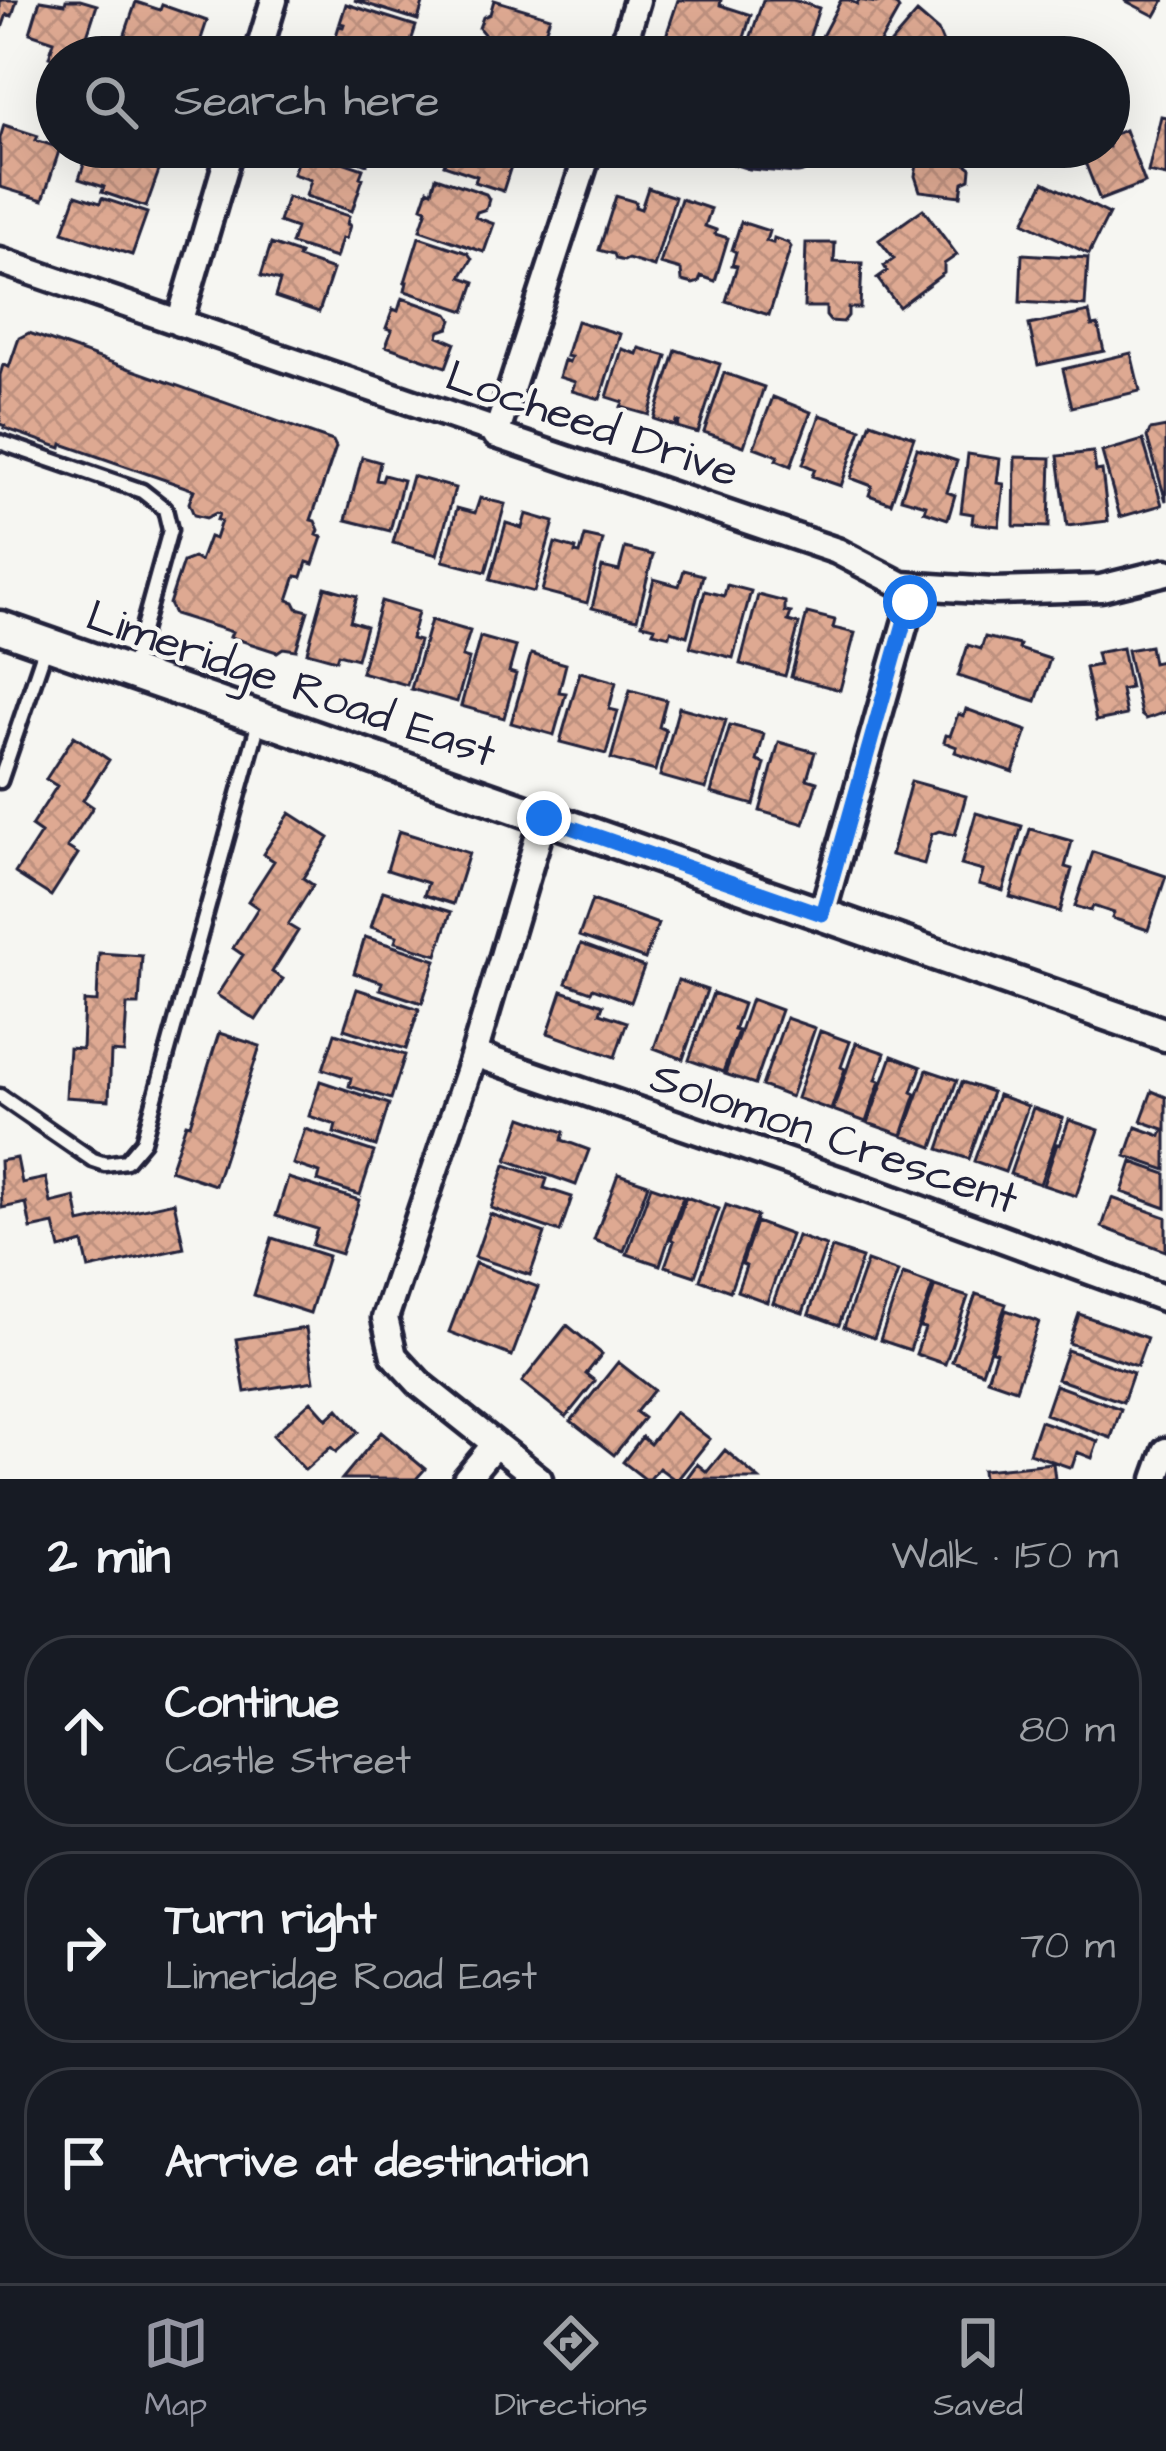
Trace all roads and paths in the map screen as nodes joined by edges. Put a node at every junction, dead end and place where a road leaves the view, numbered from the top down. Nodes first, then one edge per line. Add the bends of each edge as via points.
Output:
1 (274, 0) edge
2 (637, 0) edge
3 (263, 36) edge
4 (626, 36) edge
5 (225, 168) edge
6 (583, 168) edge
7 (0, 260) edge
8 (179, 323) junction
9 (496, 435) junction
10 (0, 442) edge
11 (1166, 572) edge
12 (902, 585) junction
13 (0, 627) edge
14 (46, 644) junction
15 (130, 672) junction
16 (260, 717) junction
17 (0, 781) edge
18 (544, 818) junction
19 (822, 914) junction
20 (1166, 1035) edge
21 (475, 1054) junction
22 (0, 1096) edge
23 (1166, 1299) edge
24 (495, 1444) junction
25 (1166, 1451) edge
26 (466, 1479) edge
27 (539, 1479) edge
28 (1156, 1479) edge

1 - 3 street
2 - 4 street
5 - 8 street
6 - 9 street
7 - 8 street, Locheed Drive
8 - 9 street, Locheed Drive
9 - 12 street, Locheed Drive via 837,551
10 - 15 lane via 142,491 165,508 170,530
11 - 12 street, Locheed Drive via 1100,588
12 - 19 street via 910,606
13 - 14 street, Limeridge Road East
14 - 15 street, Limeridge Road East
14 - 17 lane
15 - 16 street, Limeridge Road East
16 - 18 street, Limeridge Road East
16 - 22 lane via 143,1141 126,1161 105,1164
18 - 19 street, Limeridge Road East
18 - 21 street
19 - 20 street, Limeridge Road East
21 - 23 street, Solomon Crescent
21 - 24 street via 385,1318 394,1356
24 - 26 street
24 - 27 street
25 - 28 street

